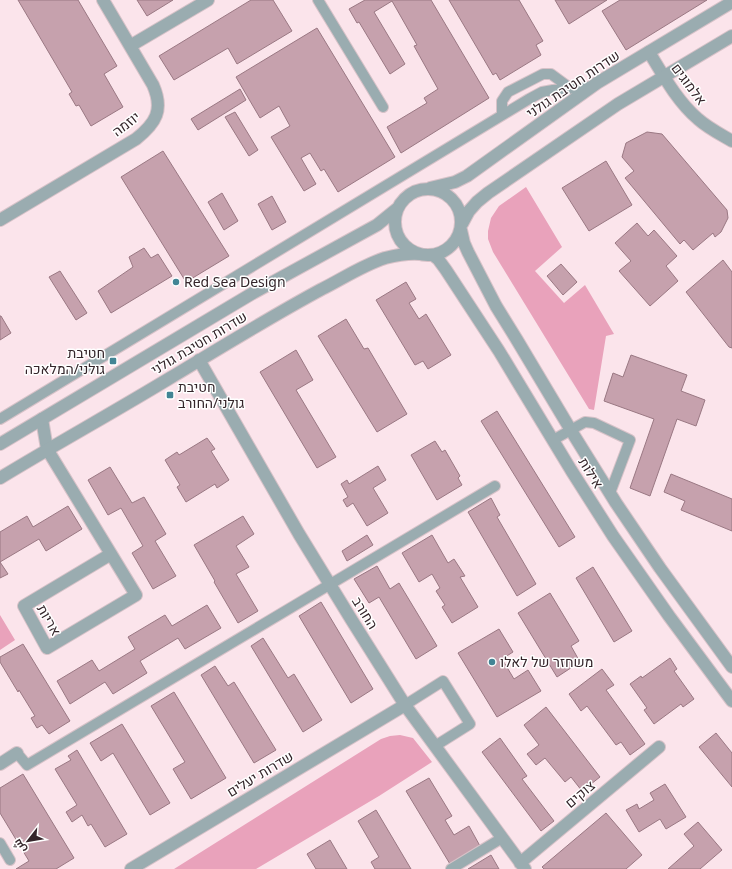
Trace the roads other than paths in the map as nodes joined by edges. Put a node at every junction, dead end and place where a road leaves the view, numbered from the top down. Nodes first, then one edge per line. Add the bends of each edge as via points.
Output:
1 (103, 0) edge
2 (208, 0) edge
3 (318, 0) edge
4 (732, 2) edge
5 (732, 36) edge
6 (130, 46) junction
7 (649, 52) junction
8 (664, 76) junction
9 (591, 87) junction
10 (570, 88) junction
11 (383, 107) dead end
12 (502, 116) junction
13 (732, 141) edge
14 (430, 188) junction
15 (398, 208) junction
16 (0, 220) edge
17 (461, 227) junction
18 (420, 254) junction
19 (433, 255) junction
20 (199, 360) junction
21 (42, 418) junction
22 (0, 419) edge
23 (571, 430) junction
24 (553, 440) junction
25 (0, 444) edge
26 (47, 449) junction
27 (0, 478) edge
28 (495, 486) dead end
29 (610, 493) junction
30 (111, 554) junction
31 (330, 584) junction
32 (732, 667) edge
33 (732, 701) edge
34 (405, 705) junction
35 (435, 746) junction
36 (659, 747) dead end
37 (17, 753) joint
38 (0, 764) edge
39 (502, 838) junction
40 (0, 843) edge
41 (10, 860) dead end
42 (522, 866) edge
43 (131, 869) edge
44 (451, 869) edge

1 - 6 street, יוזמה
2 - 6 street
3 - 11 lane
4 - 7 street, שדרות חטיבת גולני
5 - 8 street
6 - 16 street, יוזמה via 156,93 158,109 152,124 136,140
7 - 8 street, אלמוגים
7 - 9 street, שדרות חטיבת גולני
8 - 13 street, אלמוגים via 691,113
8 - 17 street via 607,111 488,193 468,211
9 - 10 lane
9 - 14 street, שדרות חטיבת גולני via 467,176 455,182
10 - 12 lane via 542,92
10 - 12 lane via 552,74 543,74 508,92 502,101
12 - 22 lane
14 - 15 street via 411,193
14 - 17 street via 443,191 453,199 460,211
15 - 18 street via 395,220 400,239 409,249
15 - 21 street, שדרות חטיבת גולני via 377,225 252,292
17 - 19 street via 456,242 446,250
17 - 23 street, אילות via 464,243 496,306
18 - 19 street
18 - 20 street, שדרות חטיבת גולני via 398,255 367,266 268,319
19 - 24 street, אילות via 446,270 487,333
20 - 26 street, שדרות חטיבת גולני
20 - 31 street, החורב
21 - 25 street, שדרות חטיבת גולני
21 - 26 street, אריות
23 - 24 lane
23 - 29 street, אילות
23 - 29 lane via 585,422 594,423 630,440
24 - 33 street, אילות via 639,574
26 - 27 street, שדרות חטיבת גולני
26 - 30 street, אריות
28 - 31 lane
29 - 32 street, אילות via 660,568
30 - 30 street, אריות via 24,606 47,648 136,595
31 - 34 street, החורב
31 - 37 lane via 27,765
34 - 35 street, החורב
34 - 35 lane via 443,681 470,724
34 - 43 street, שדרות יעלים
35 - 39 street, החורב
36 - 42 street, צוקים
37 - 38 street
39 - 42 street, החורב
39 - 44 lane
40 - 41 lane

